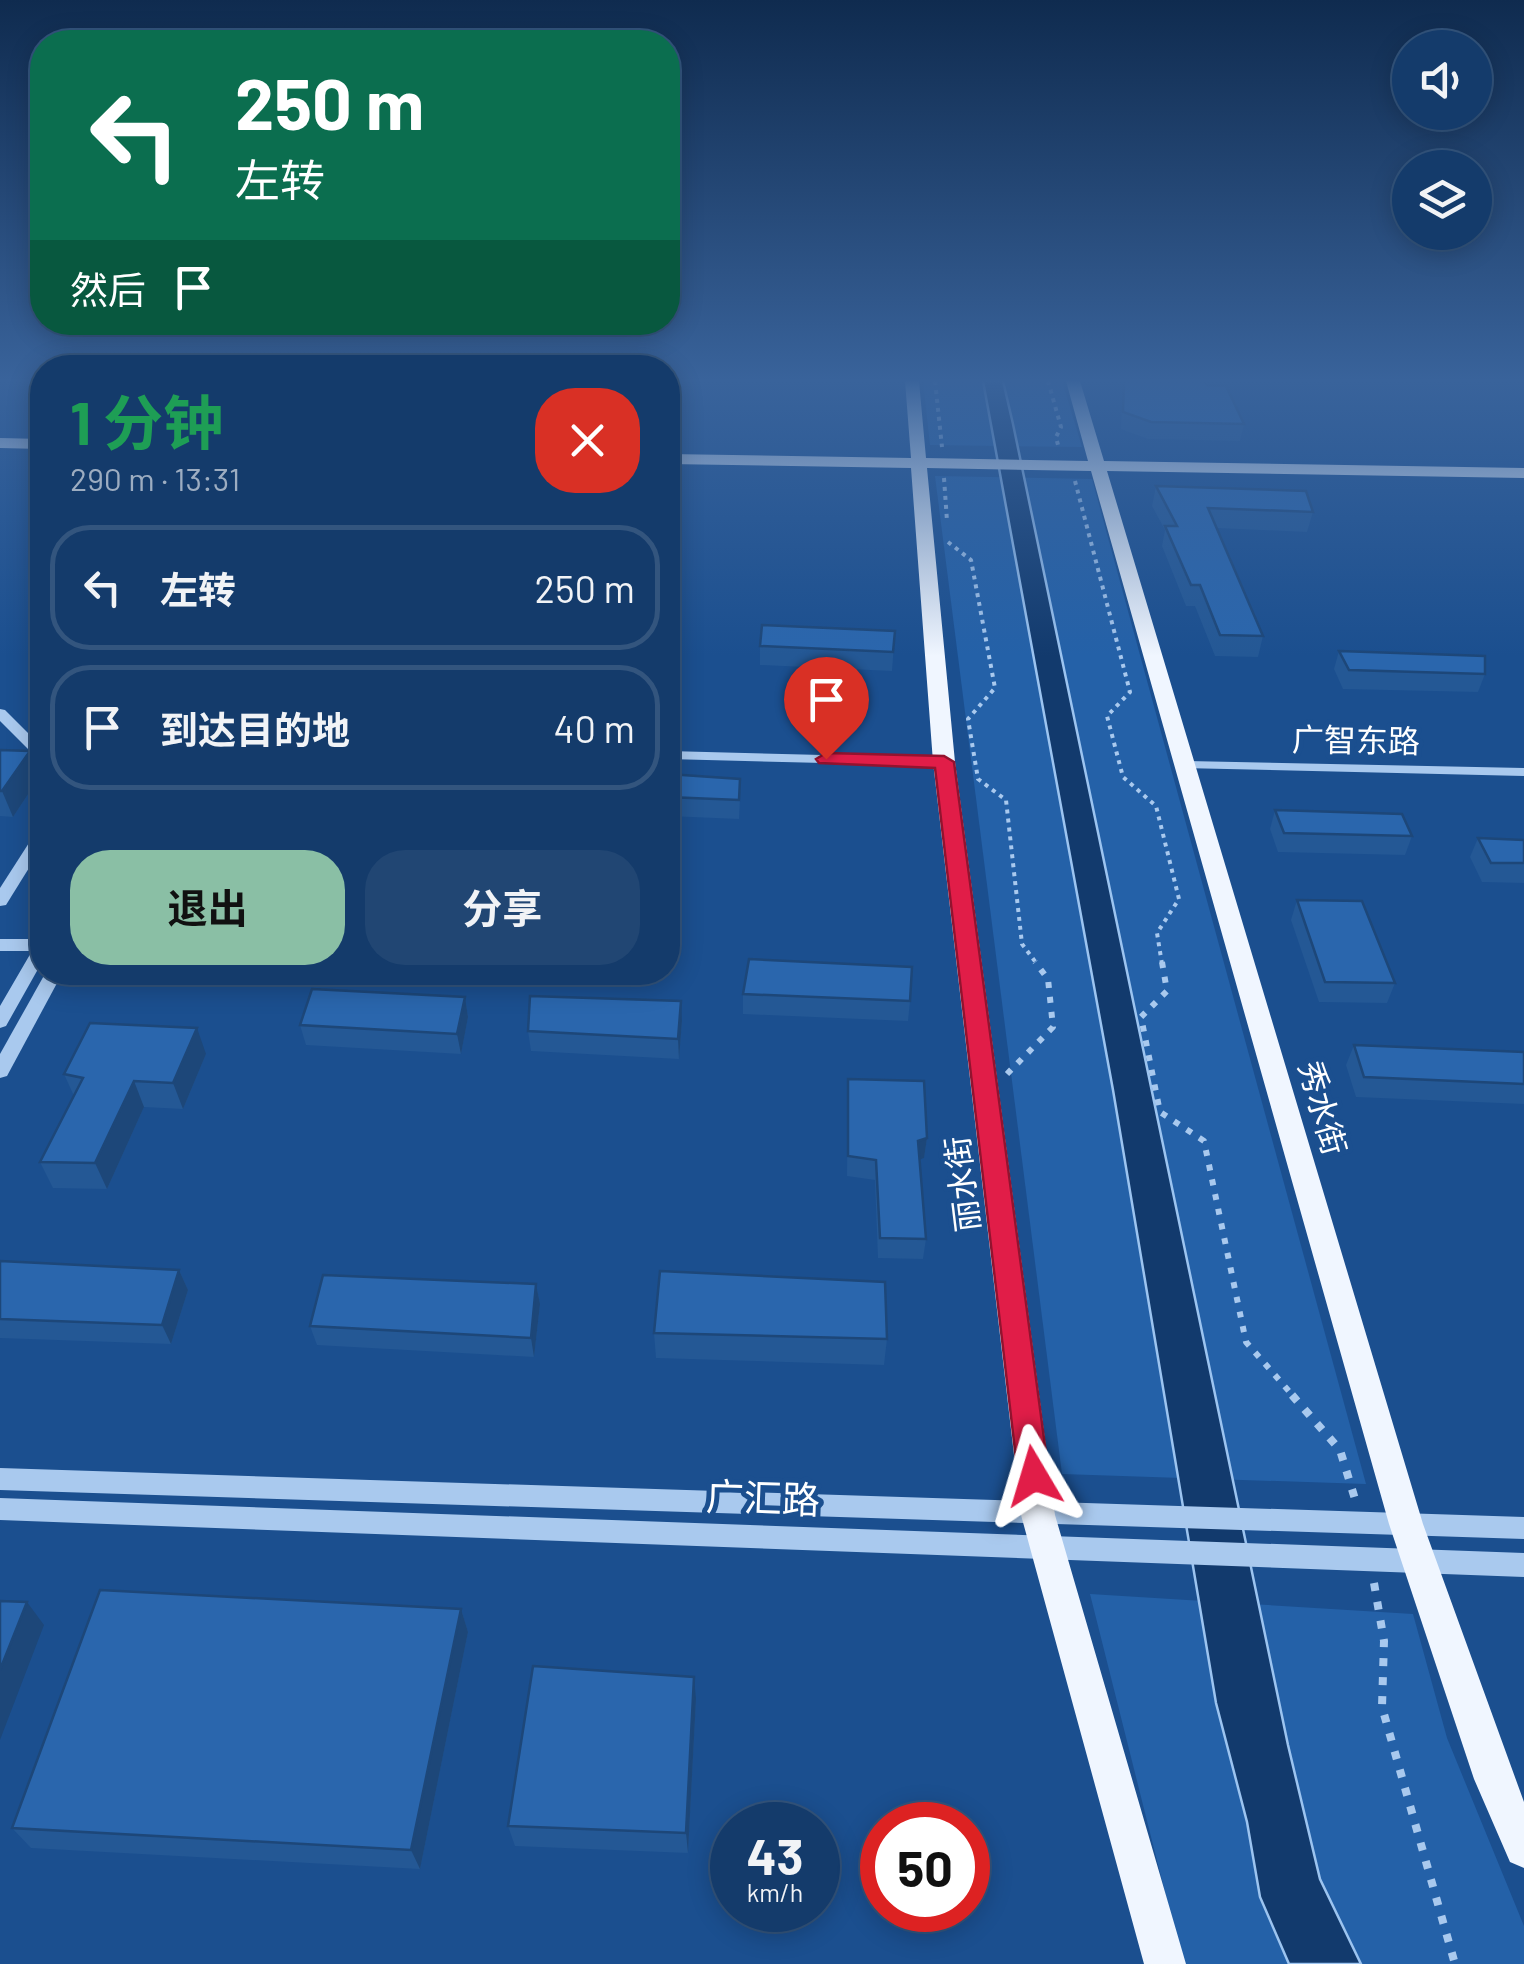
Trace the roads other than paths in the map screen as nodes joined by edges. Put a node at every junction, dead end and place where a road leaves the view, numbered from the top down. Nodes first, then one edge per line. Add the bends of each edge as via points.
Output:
1 (933, 473) edge
2 (1099, 473) edge
3 (0, 713) edge
4 (30, 743) edge
5 (680, 755) edge
6 (944, 762) junction
7 (1187, 765) junction
8 (1524, 772) edge
9 (30, 865) edge
10 (0, 901) edge
11 (0, 944) edge
12 (30, 945) edge
13 (30, 968) edge
14 (48, 985) edge
15 (0, 1022) edge
16 (0, 1071) edge
17 (0, 1479) edge
18 (0, 1509) edge
19 (1038, 1515) junction
20 (1406, 1524) junction
21 (1524, 1528) edge
22 (1046, 1547) junction
23 (1420, 1561) junction
24 (1524, 1565) edge
25 (1524, 1848) edge
26 (1165, 1964) edge

1 - 6 main road, 丽水街
2 - 7 main road, 秀水街
3 - 4 street
5 - 6 street
6 - 19 main road, 丽水街
7 - 8 street, 广智东路
7 - 20 main road, 秀水街
9 - 10 street
11 - 12 street
13 - 15 street
14 - 16 street
17 - 19 street, 广汇路
18 - 22 street, 广汇路
19 - 20 street, 广汇路
19 - 22 main road, 丽水街
20 - 21 street, 广汇路
20 - 23 main road, 秀水街
22 - 23 street, 广汇路
22 - 26 main road, 丽水街
23 - 24 street, 广汇路
23 - 25 main road, 秀水街 via 1494,1780

